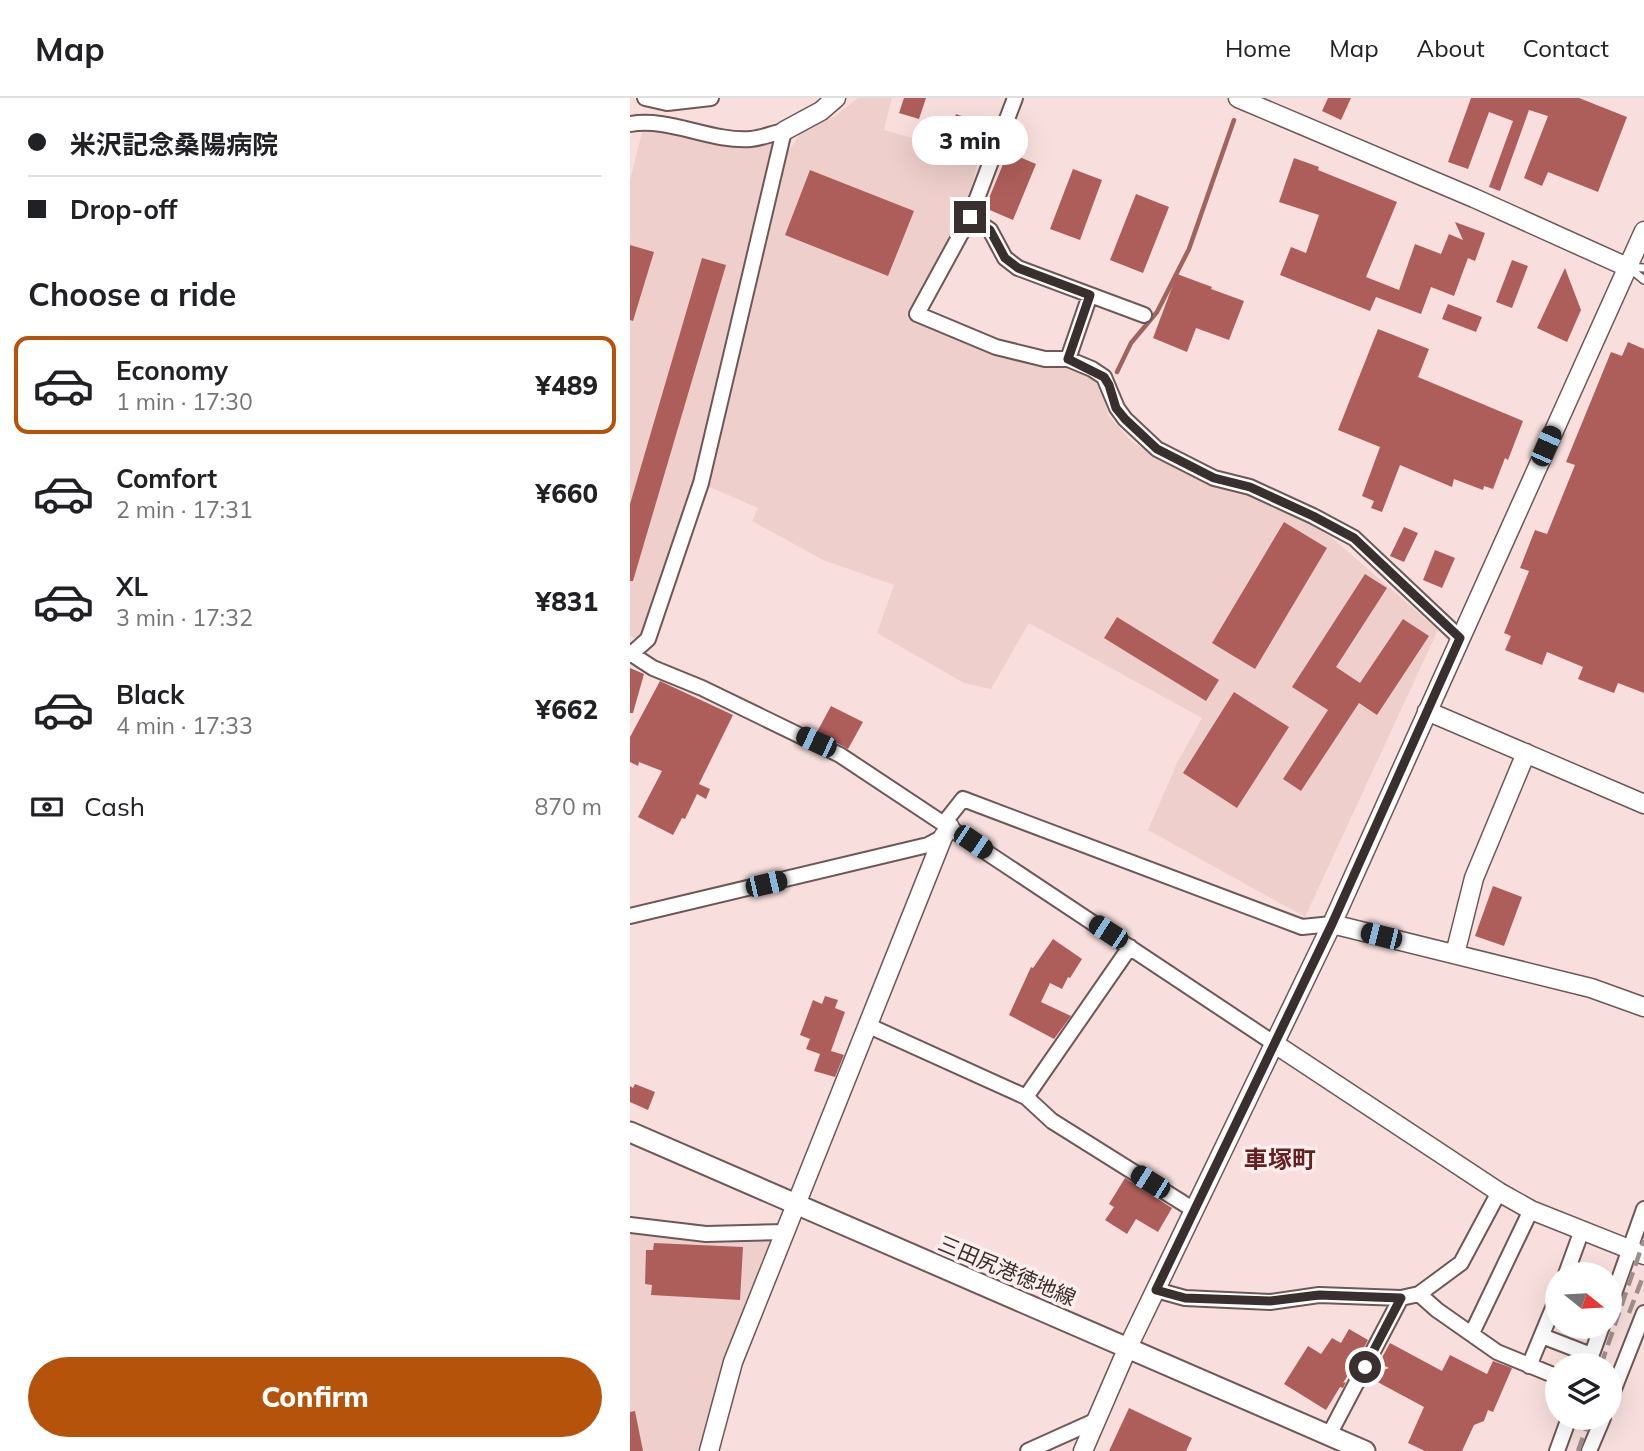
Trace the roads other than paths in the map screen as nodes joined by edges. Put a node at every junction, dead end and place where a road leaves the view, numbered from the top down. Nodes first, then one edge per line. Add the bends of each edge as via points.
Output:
1 (644, 98) edge
2 (711, 98) edge
3 (836, 98) edge
4 (1015, 98) edge
5 (1247, 100) edge
6 (630, 102) edge
7 (630, 124) edge
8 (784, 131) junction
9 (970, 217) junction
10 (1644, 231) edge
11 (1635, 268) edge
12 (1644, 280) edge
13 (1090, 295) junction
14 (1144, 315) dead end
15 (1068, 359) junction
16 (1460, 638) junction
17 (630, 654) edge
18 (1427, 711) junction
19 (1526, 753) junction
20 (1644, 804) edge
21 (946, 829) junction
22 (630, 916) edge
23 (1332, 924) junction
24 (1130, 947) junction
25 (1455, 954) junction
26 (1644, 1007) edge
27 (867, 1026) junction
28 (1275, 1044) junction
29 (1026, 1097) junction
30 (630, 1132) edge
31 (1499, 1192) junction
32 (795, 1205) junction
33 (1194, 1209) junction
34 (1644, 1209) edge
35 (1531, 1210) junction
36 (630, 1225) edge
37 (1582, 1230) junction
38 (786, 1232) junction
39 (1637, 1252) edge
40 (1570, 1262) edge
41 (1622, 1281) edge
42 (1156, 1290) junction
43 (1419, 1294) junction
44 (1401, 1298) junction
45 (1644, 1313) edge
46 (1545, 1328) edge
47 (1472, 1333) junction
48 (1542, 1336) junction
49 (1128, 1347) junction
50 (1576, 1353) edge
51 (1529, 1366) junction
52 (1622, 1369) edge
53 (1545, 1372) edge
54 (1097, 1420) junction
55 (1565, 1430) edge
56 (1598, 1430) edge
57 (1329, 1435) junction
58 (1360, 1450) edge
59 (709, 1451) edge
60 (1028, 1451) edge
61 (1083, 1451) edge
62 (1557, 1451) edge
63 (1590, 1451) edge

1 - 2 street via 667,103
1 - 6 street
3 - 8 street
4 - 9 street
5 - 11 street
7 - 8 street via 645,121 751,139
8 - 17 street via 701,483 648,639
9 - 13 street via 990,230 1005,258 1018,268
9 - 15 street via 917,314 996,347 1045,359
10 - 11 street
11 - 12 lane
11 - 16 street
13 - 14 street
13 - 15 street
15 - 16 street via 1104,377 1116,408 1157,449 1214,478 1250,487 1354,538
16 - 18 street
17 - 21 street via 840,755
18 - 19 street
18 - 23 street
19 - 20 street
19 - 25 street via 1474,878
21 - 22 street via 928,845
21 - 23 street via 962,799 1302,927
21 - 24 street
21 - 27 street
23 - 25 street
23 - 28 street
24 - 28 street
24 - 29 street
25 - 26 street via 1591,988
27 - 29 street
27 - 32 street
28 - 31 street
28 - 33 street
29 - 33 street via 1052,1121
30 - 32 main road, 三田尻港徳地線
31 - 35 street
31 - 43 street via 1461,1264
32 - 38 street
32 - 49 main road, 三田尻港徳地線
33 - 42 street
34 - 39 street
35 - 37 street
35 - 47 street
36 - 38 street via 706,1234
37 - 39 street
37 - 40 street
38 - 59 street via 733,1362
39 - 41 street
42 - 44 street via 1185,1298 1258,1301 1319,1295
42 - 49 street
43 - 44 street
43 - 47 street
44 - 57 street
45 - 52 street
46 - 48 street
47 - 51 street via 1497,1352
48 - 50 street
48 - 51 street
49 - 54 street
49 - 57 main road, 三田尻港徳地線
51 - 53 street
54 - 60 street
54 - 61 street
55 - 62 street
56 - 63 street
57 - 58 main road, 三田尻港徳地線

